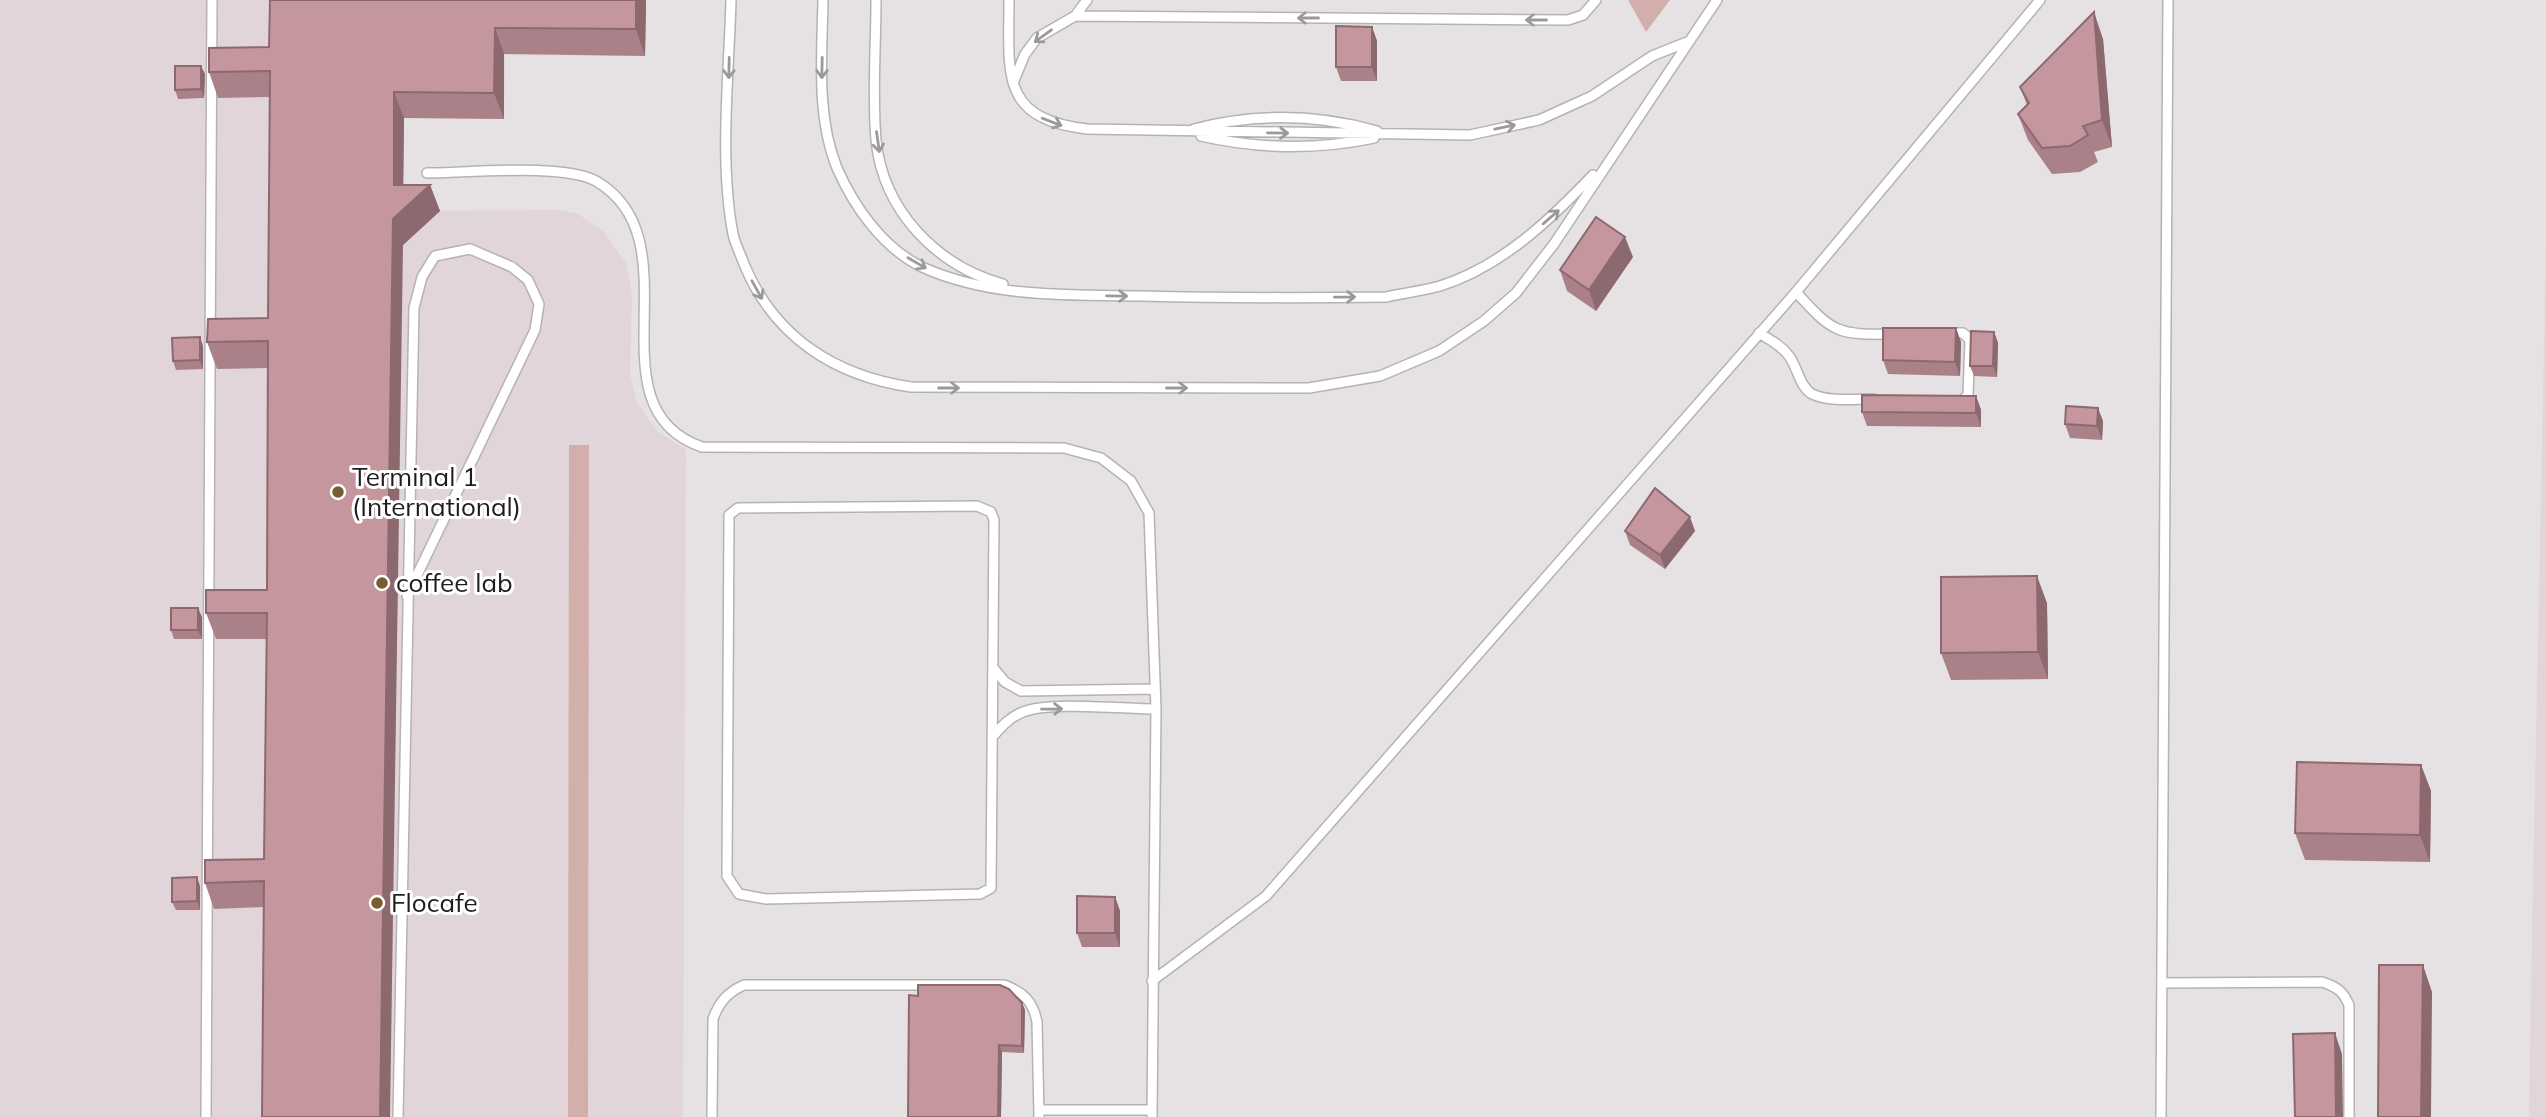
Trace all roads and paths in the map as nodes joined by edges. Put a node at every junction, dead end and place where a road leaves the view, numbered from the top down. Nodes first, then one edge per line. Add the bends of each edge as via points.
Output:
1 (212, 0) edge
2 (731, 0) edge
3 (823, 0) edge
4 (876, 0) edge
5 (1009, 0) edge
6 (1087, 0) edge
7 (1596, 0) edge
8 (1717, 0) edge
9 (2040, 0) edge
10 (2168, 0) edge
11 (1074, 16) junction
12 (1686, 42) junction
13 (1013, 83) junction
14 (1182, 132) junction
15 (1391, 135) junction
16 (1607, 161) junction
17 (427, 173) dead end
18 (1796, 292) junction
19 (1049, 295) junction
20 (1759, 332) junction
21 (1908, 334) edge
22 (1935, 334) edge
23 (1878, 399) edge
24 (1951, 401) edge
25 (407, 596) junction
26 (994, 668) junction
27 (1155, 689) junction
28 (1156, 709) junction
29 (993, 736) junction
30 (1152, 981) junction
31 (2163, 983) junction
32 (1039, 1113) edge
33 (1152, 1114) edge
34 (206, 1117) edge
35 (398, 1117) edge
36 (712, 1117) edge
37 (2161, 1117) edge
38 (2349, 1117) edge

1 - 34 lane
2 -> 16 lane via 727,167 733,236 757,294 785,327 821,356 883,383 911,387 1308,388 1380,376 1438,351 1516,293
3 -> 19 lane via 826,129 837,167 857,206 890,246 920,266 963,283
4 -> 19 lane via 876,142 890,190 924,242 960,269
5 - 13 lane
6 - 11 lane
7 -> 11 lane via 1583,15 1568,20
8 - 12 lane
9 - 18 lane
10 - 31 lane
11 -> 13 lane via 1037,38
15 -> 12 lane via 1470,135 1539,120 1592,96 1652,56
12 - 16 lane
13 -> 14 lane via 1028,111 1056,125
14 -> 15 lane
14 - 15 lane via 1240,120 1287,117 1322,119
19 -> 16 lane via 1386,297 1441,285 1495,260 1525,239
17 - 27 lane via 556,171 595,181 617,200 635,225 644,259 649,393 660,419 687,441 702,447 1064,448 1101,458 1131,481 1149,513
18 - 20 lane
18 - 21 lane via 1824,324 1839,331
20 - 23 lane via 1782,347 1812,393
20 - 30 lane via 1266,896
22 - 24 lane via 1963,333 1970,340 1968,395 1964,401
25 - 25 lane via 414,309 422,277 435,256 470,249 493,257 528,281 539,304 535,330
25 - 35 lane
26 - 27 lane via 1005,682 1021,691
26 - 29 lane
26 - 29 lane via 994,520 985,506 738,508 729,515 727,876 739,894 804,899 986,892 993,883
27 - 28 lane
29 -> 28 lane via 1007,720 1025,711
28 - 30 lane
30 - 33 lane
31 - 37 lane
31 - 38 lane via 2322,982 2335,986 2349,1006
32 - 33 lane
32 - 36 lane via 1037,1021 1034,1008 1018,990 1004,985 744,985 724,998 713,1019

